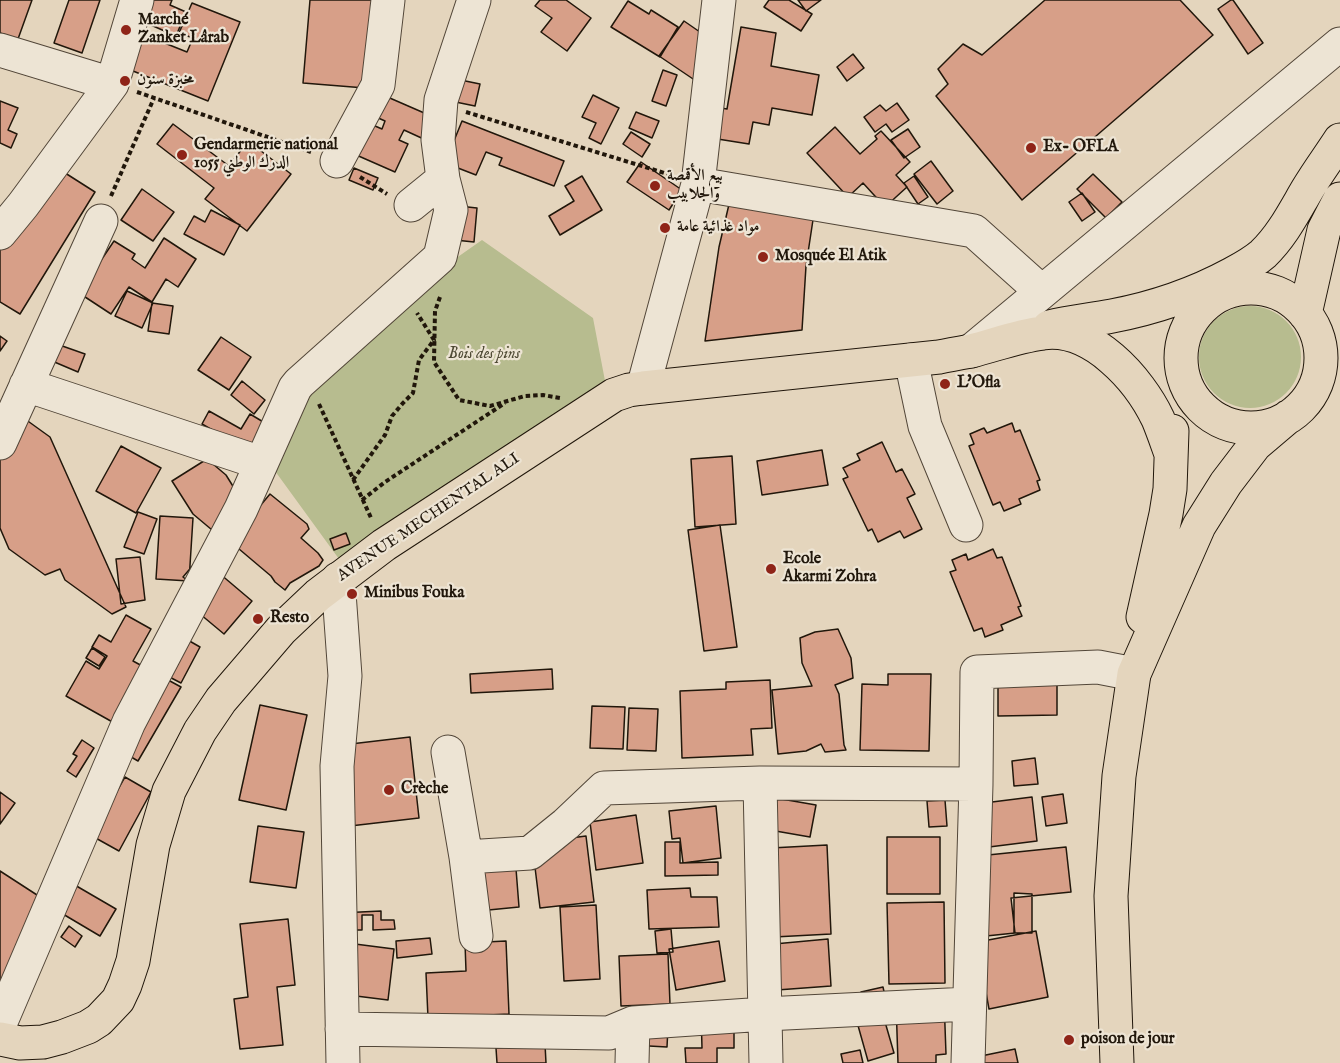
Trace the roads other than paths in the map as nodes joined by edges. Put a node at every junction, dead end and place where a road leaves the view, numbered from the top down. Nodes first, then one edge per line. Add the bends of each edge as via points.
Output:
1 (137, 0) edge
2 (388, 0) edge
3 (474, 0) edge
4 (719, 0) edge
5 (1340, 45) edge
6 (0, 50) edge
7 (112, 84) junction
8 (1340, 140) edge
9 (337, 161) road end
10 (442, 179) junction
11 (698, 184) junction
12 (1340, 199) edge
13 (411, 205) dead end
14 (100, 221) road end
15 (0, 233) edge
16 (1262, 255) junction
17 (1042, 292) junction
18 (1216, 297) junction
19 (1162, 304) junction
20 (1306, 316) junction
21 (1340, 322) edge
22 (1010, 340) junction
23 (971, 351) junction
24 (911, 360) junction
25 (1131, 378) junction
26 (26, 385) junction
27 (643, 388) junction
28 (1340, 389) edge
29 (1183, 398) junction
30 (1296, 410) junction
31 (0, 443) edge
32 (1171, 454) junction
33 (261, 463) junction
34 (966, 525) dead end
35 (338, 579) junction
36 (1136, 670) junction
37 (448, 752) dead end
38 (760, 783) junction
39 (976, 784) junction
40 (466, 857) junction
41 (476, 936) dead end
42 (969, 1004) junction
43 (765, 1014) junction
44 (633, 1023) junction
45 (0, 1024) edge
46 (342, 1029) junction
47 (0, 1039) edge
48 (343, 1063) edge
49 (632, 1063) edge
50 (766, 1063) edge
51 (968, 1063) edge
52 (1117, 1063) edge

1 - 7 street
2 - 9 street via 378,85
3 - 10 street via 440,105
4 - 11 street
5 - 17 street
6 - 7 street
7 - 15 street
8 - 16 main road
10 - 13 street
10 - 33 street via 452,210 440,257 295,388
11 - 17 street via 974,231
11 - 27 street
12 - 20 main road via 1324,230
14 - 26 street
16 - 18 main road
16 - 19 main road via 1210,286
17 - 23 street
18 - 19 main road
18 - 20 main road via 1235,289 1255,287 1274,291 1291,300
18 - 29 main road via 1189,324 1182,343
19 - 22 main road via 1039,329
20 - 21 main road
20 - 30 main road via 1315,330 1320,368 1314,386
22 - 23 main road, AVENUE MECHENTAL ALI
22 - 25 main road via 1044,333 1070,335 1097,347
23 - 24 main road, AVENUE MECHENTAL ALI
24 - 27 main road, AVENUE MECHENTAL ALI
24 - 34 street via 925,426
25 - 29 main road via 1153,391
25 - 32 main road via 1158,418
26 - 31 street
26 - 33 street
27 - 35 main road, AVENUE MECHENTAL ALI via 614,395 384,544
28 - 30 main road
29 - 30 main road via 1227,424 1248,428 1269,425
29 - 32 main road
30 - 36 main road via 1255,445 1199,526
32 - 36 main road via 1166,514 1143,615
33 - 45 street via 241,509 129,722
35 - 46 street via 345,676 337,766
35 - 47 main road, AVENUE MECHENTAL ALI via 281,630 239,678 200,731 180,769 169,791 153,845 133,961 118,1000 99,1020 62,1037 20,1043
36 - 39 street via 1098,667 977,672
36 - 52 main road via 1119,776 1111,896
37 - 40 street
38 - 39 street
38 - 40 street via 604,788 530,853
38 - 43 street
39 - 42 street
40 - 41 street
42 - 43 street
42 - 51 street
43 - 44 street
43 - 50 street
44 - 46 street via 609,1033
44 - 49 street
46 - 48 street

